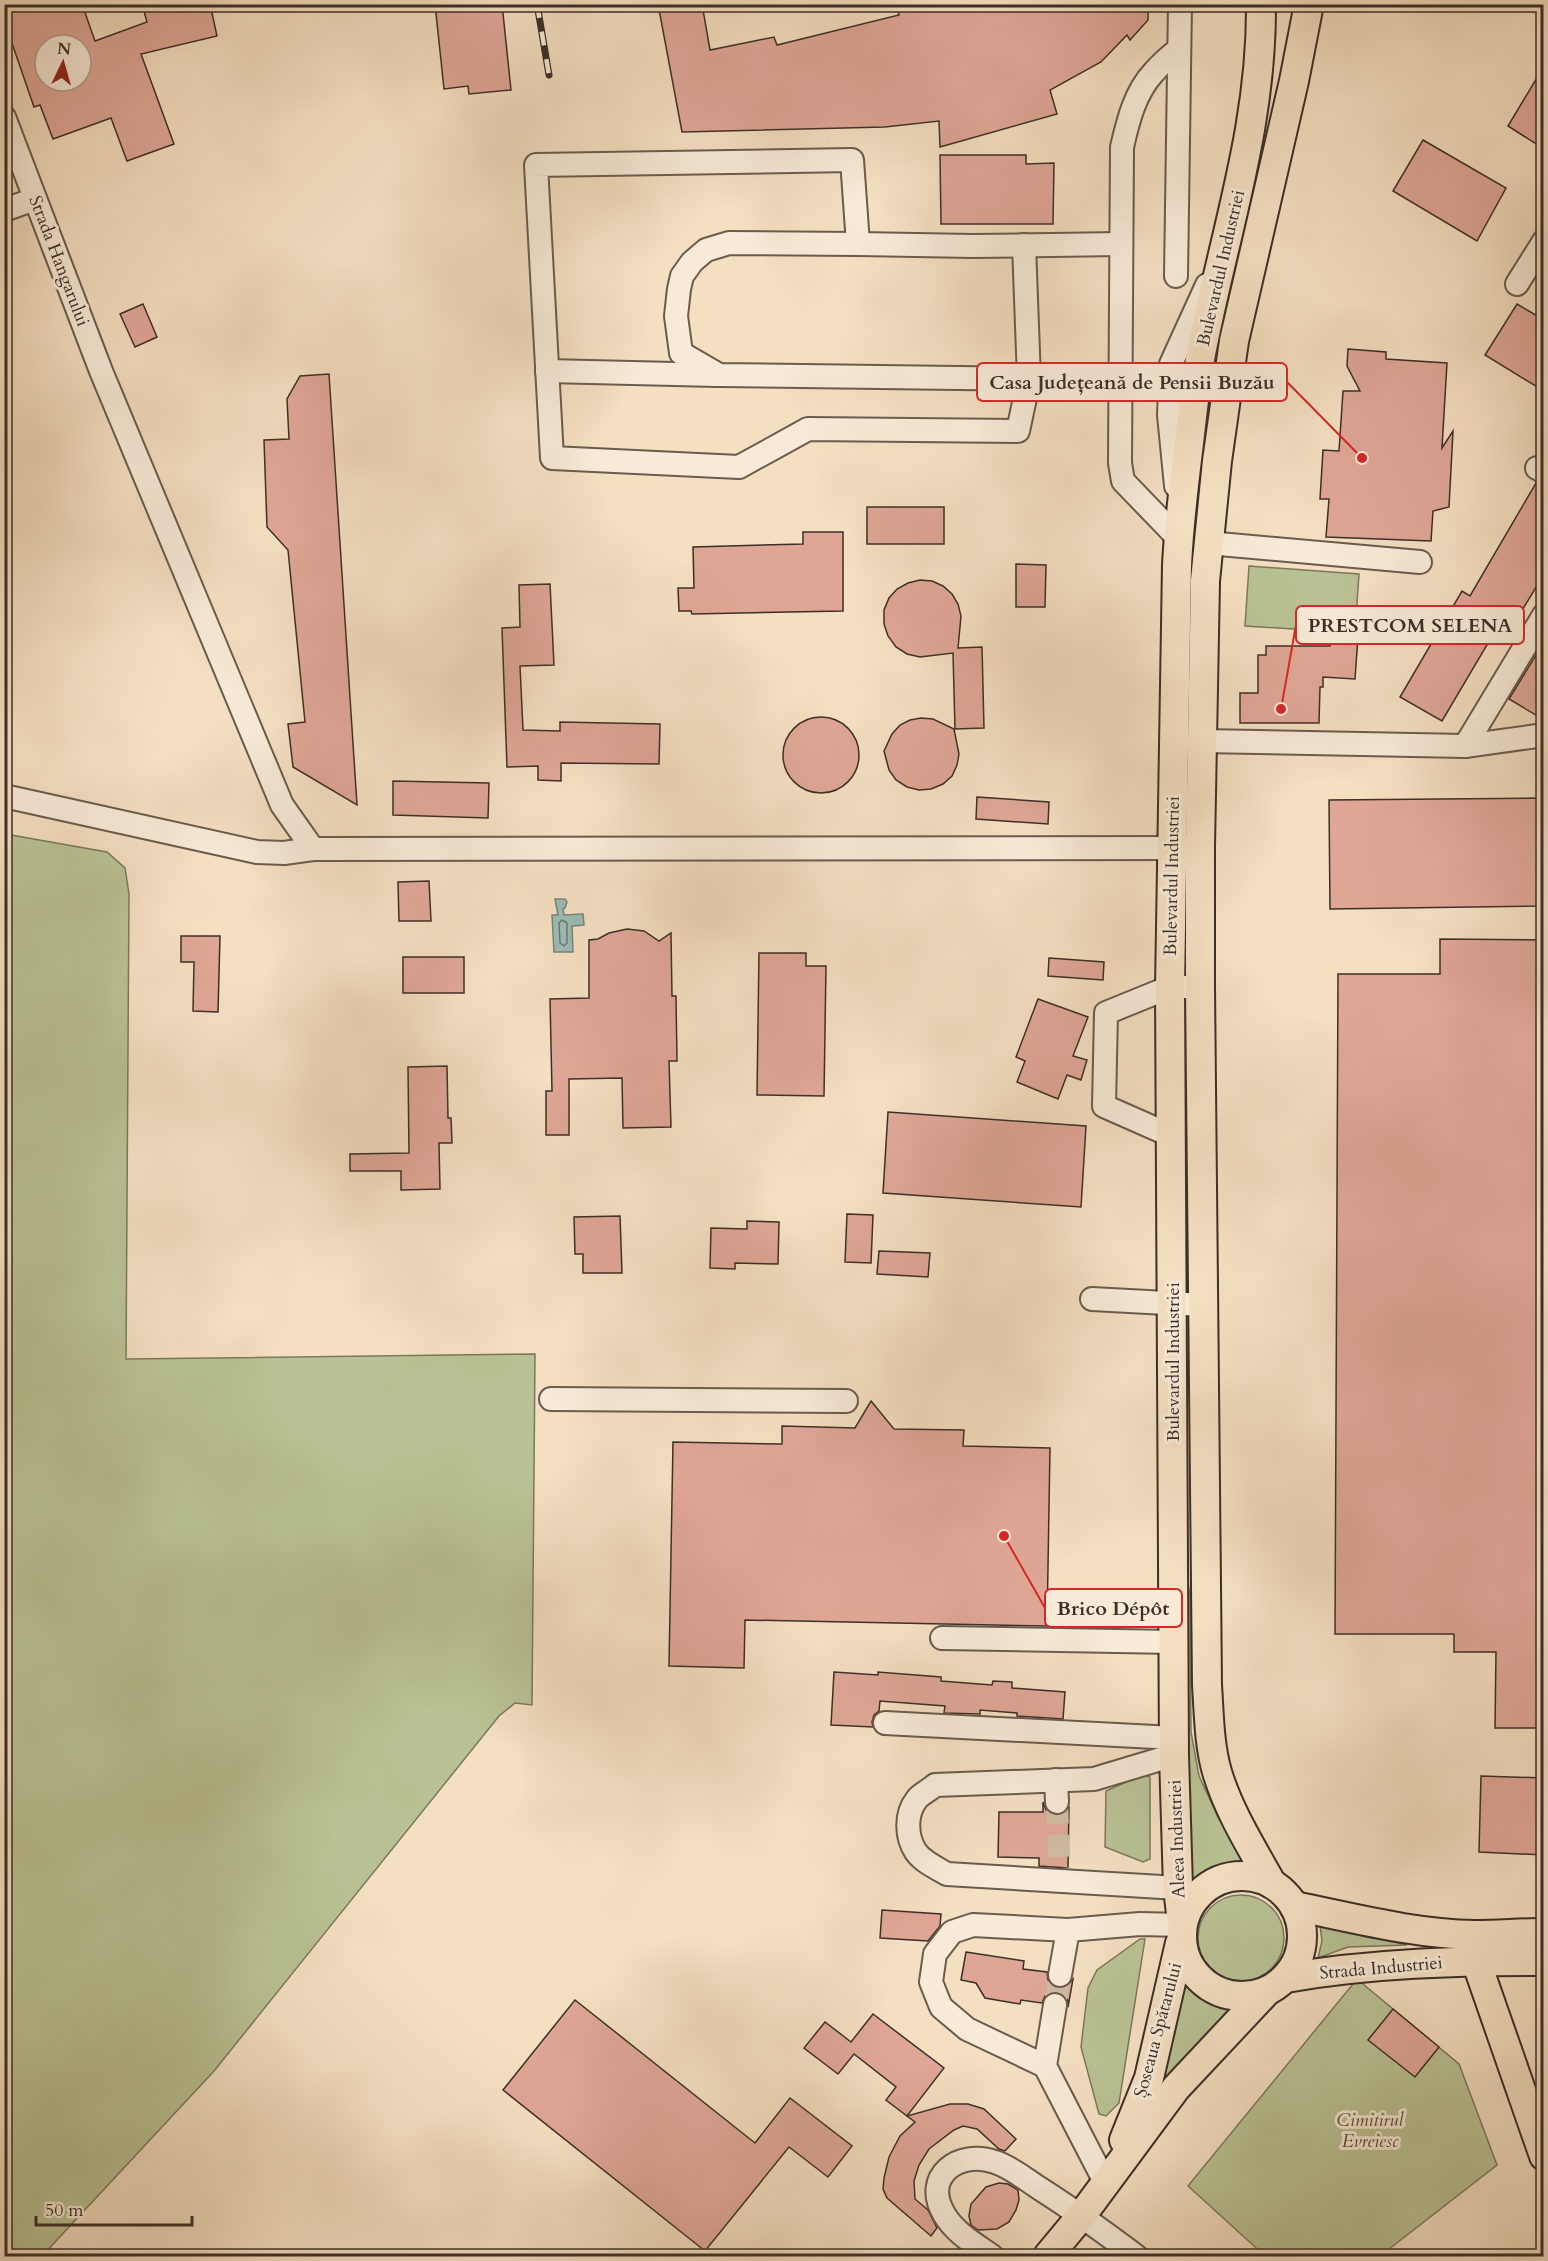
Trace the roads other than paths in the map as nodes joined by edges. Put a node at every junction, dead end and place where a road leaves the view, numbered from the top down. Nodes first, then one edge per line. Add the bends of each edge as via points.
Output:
1 (1180, 4) edge
2 (1261, 4) edge
3 (1309, 4) edge
4 (1179, 49) junction
5 (4, 117) edge
6 (35, 200) junction
7 (4, 210) edge
8 (1544, 241) edge
9 (858, 244) junction
10 (1121, 244) junction
11 (1024, 245) junction
12 (1176, 276) dead end
13 (1517, 284) dead end
14 (547, 371) junction
15 (719, 375) junction
16 (1120, 378) junction
17 (1029, 379) junction
18 (1179, 532) junction
19 (1208, 543) junction
20 (1420, 562) dead end
21 (1544, 615) edge
22 (1544, 735) edge
23 (1202, 741) junction
24 (1466, 746) junction
25 (4, 796) edge
26 (1200, 847) junction
27 (1172, 848) junction
28 (313, 849) junction
29 (1170, 987) junction
30 (1200, 987) junction
31 (1172, 1136) junction
32 (1092, 1299) dead end
33 (1173, 1304) junction
34 (1203, 1305) junction
35 (551, 1399) dead end
36 (846, 1401) dead end
37 (942, 1638) dead end
38 (1174, 1642) junction
39 (885, 1723) dead end
40 (1174, 1746) junction
41 (1272, 1884) junction
42 (1178, 1888) junction
43 (1294, 1906) junction
44 (1068, 1930) junction
45 (1182, 1930) junction
46 (1544, 1932) edge
47 (1475, 1948) junction
48 (1544, 1961) edge
49 (1060, 1975) tunnel mouth
50 (1276, 1985) junction
51 (1055, 2005) tunnel mouth
52 (1045, 2066) junction
53 (1544, 2156) edge
54 (1106, 2184) junction
55 (1082, 2215) junction
56 (992, 2256) edge
57 (1048, 2256) edge
58 (1136, 2256) edge

1 - 4 street
2 - 18 main road, Bulevardul Industriei via 1262,41 1249,142 1203,345
3 - 19 main road, Bulevardul Industriei via 1234,340
4 - 10 street via 1152,73 1129,117 1122,147
4 - 12 street
5 - 6 street, Strada Hangarului
6 - 7 street
6 - 28 street, Strada Hangarului via 101,371 282,805
8 - 13 street
9 - 11 street
9 - 14 street via 852,160 536,165
9 - 15 street via 729,243 706,250 692,262 682,276 679,290 676,316 681,353
10 - 11 street
10 - 16 street
11 - 17 street
14 - 15 street
14 - 17 street via 552,458 739,466 808,429 1018,431
15 - 17 street
16 - 17 street
16 - 18 street via 1123,481
18 - 27 main road, Bulevardul Industriei
19 - 20 street
19 - 23 main road, Bulevardul Industriei
21 - 24 street
22 - 24 street
23 - 24 street
23 - 26 main road, Bulevardul Industriei
25 - 28 street via 257,852
26 - 27 street
26 - 30 main road, Bulevardul Industriei
27 - 28 street
27 - 29 main road, Bulevardul Industriei
29 - 30 street
29 - 31 main road, Bulevardul Industriei
29 - 31 street via 1106,1013 1104,1106
30 - 34 main road, Bulevardul Industriei
31 - 33 main road, Bulevardul Industriei
32 - 33 street
33 - 34 street
33 - 38 main road, Bulevardul Industriei
34 - 41 main road, Bulevardul Industriei via 1210,1738 1224,1793
35 - 36 street
37 - 38 street
38 - 40 main road, Bulevardul Industriei
39 - 40 street
40 - 42 main road, Aleea Industriei
40 - 42 street via 1057,1791 935,1785 917,1799 908,1816 909,1835 916,1852 947,1874
41 - 43 main road, Șoseaua Spătarului
41 - 45 main road, Șoseaua Spătarului via 1254,1877 1216,1881 1189,1907
42 - 45 main road, Aleea Industriei
43 - 47 main road, Strada Industriei
43 - 50 main road, Șoseaua Spătarului via 1301,1924 1302,1943 1297,1962
44 - 45 street via 1140,1924
44 - 49 street
44 - 52 street via 973,1925 952,1932 935,1954 931,1982 941,2007 967,2029
45 - 50 main road, Șoseaua Spătarului via 1186,1961 1197,1977 1212,1988 1229,1996 1248,1996
45 - 54 main road, Șoseaua Spătarului via 1149,2078
46 - 47 main road
47 - 48 main road
47 - 50 main road, Strada Industriei
47 - 53 main road
50 - 54 main road, Șoseaua Spătarului via 1176,2088
51 - 52 street
52 - 54 street
54 - 55 main road, Șoseaua Spătarului
55 - 56 street via 996,2162 968,2158 959,2161 938,2184 939,2203 960,2234
55 - 57 main road, Șoseaua Spătarului
55 - 58 street

